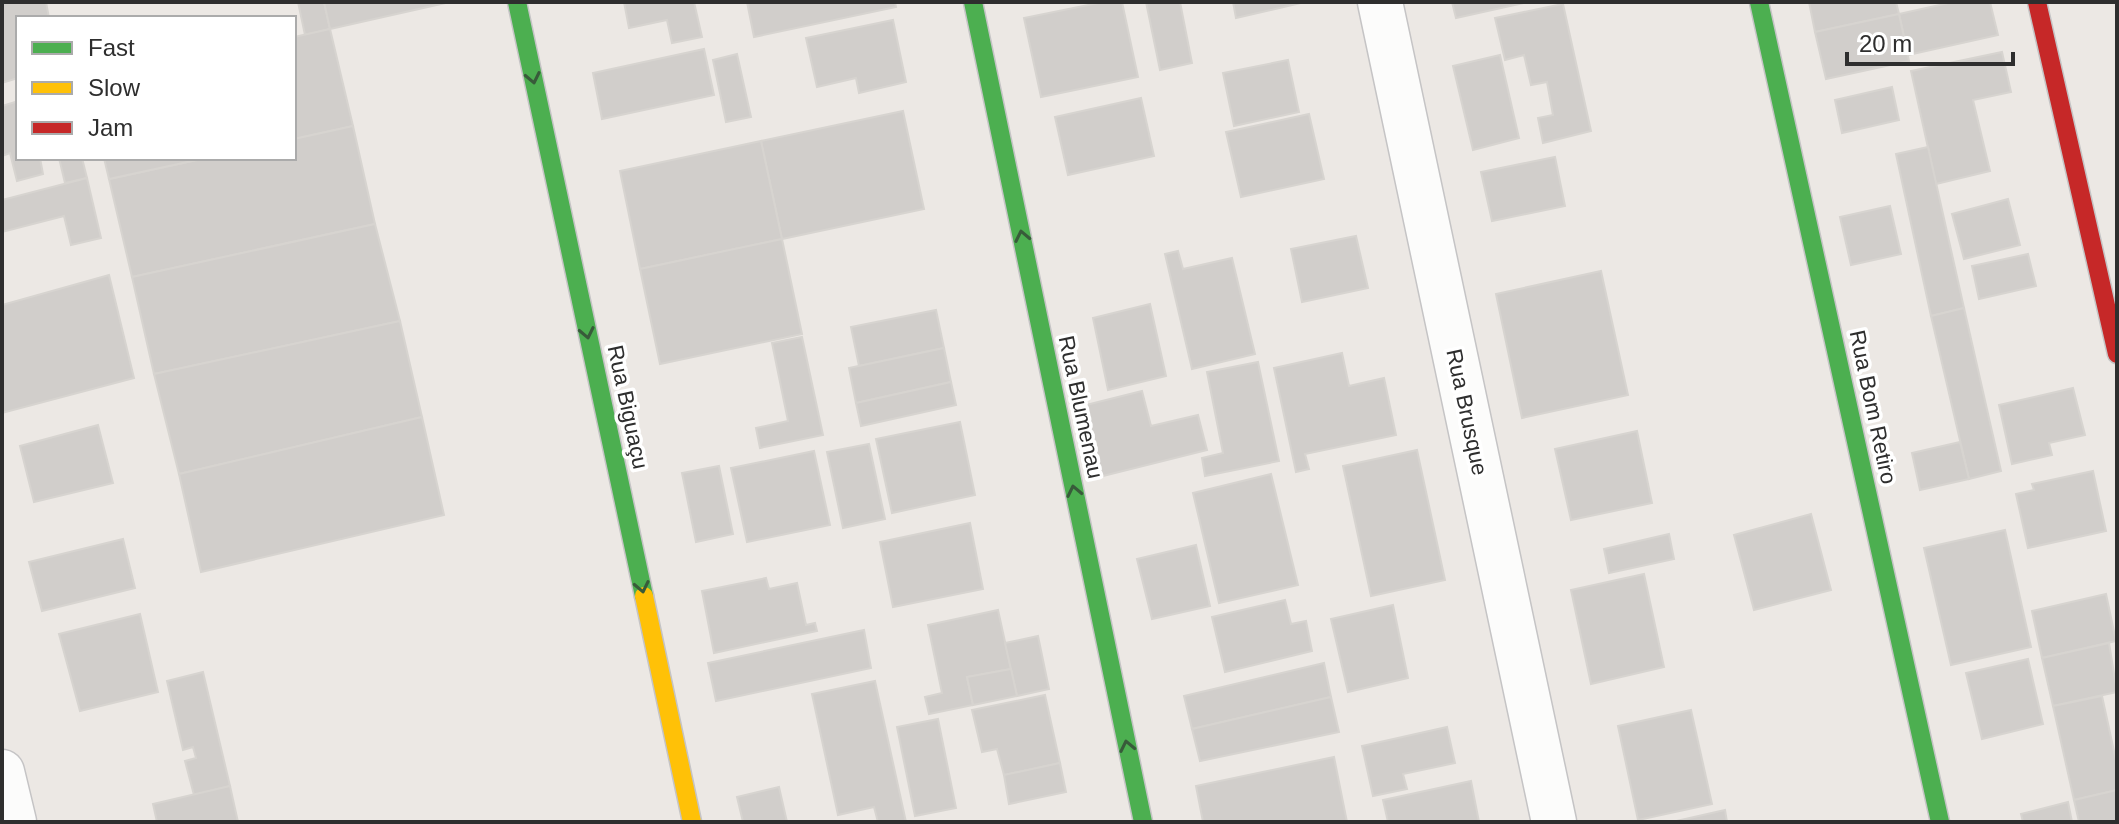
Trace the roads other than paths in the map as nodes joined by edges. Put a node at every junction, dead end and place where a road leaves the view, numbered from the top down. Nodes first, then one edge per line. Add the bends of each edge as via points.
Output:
1 (517, 2) edge
2 (973, 2) edge
3 (1380, 2) edge
4 (1759, 2) edge
5 (2037, 2) edge
6 (2117, 354) edge
7 (2, 772) edge
8 (14, 822) edge
9 (692, 822) edge
10 (1143, 822) edge
11 (1554, 822) edge
12 (1940, 822) edge

1 -> 9 street, Rua Biguaçu
10 -> 2 street, Rua Blumenau
3 - 11 street, Rua Brusque
4 - 12 street, Rua Bom Retiro
5 - 6 street
7 - 8 street

